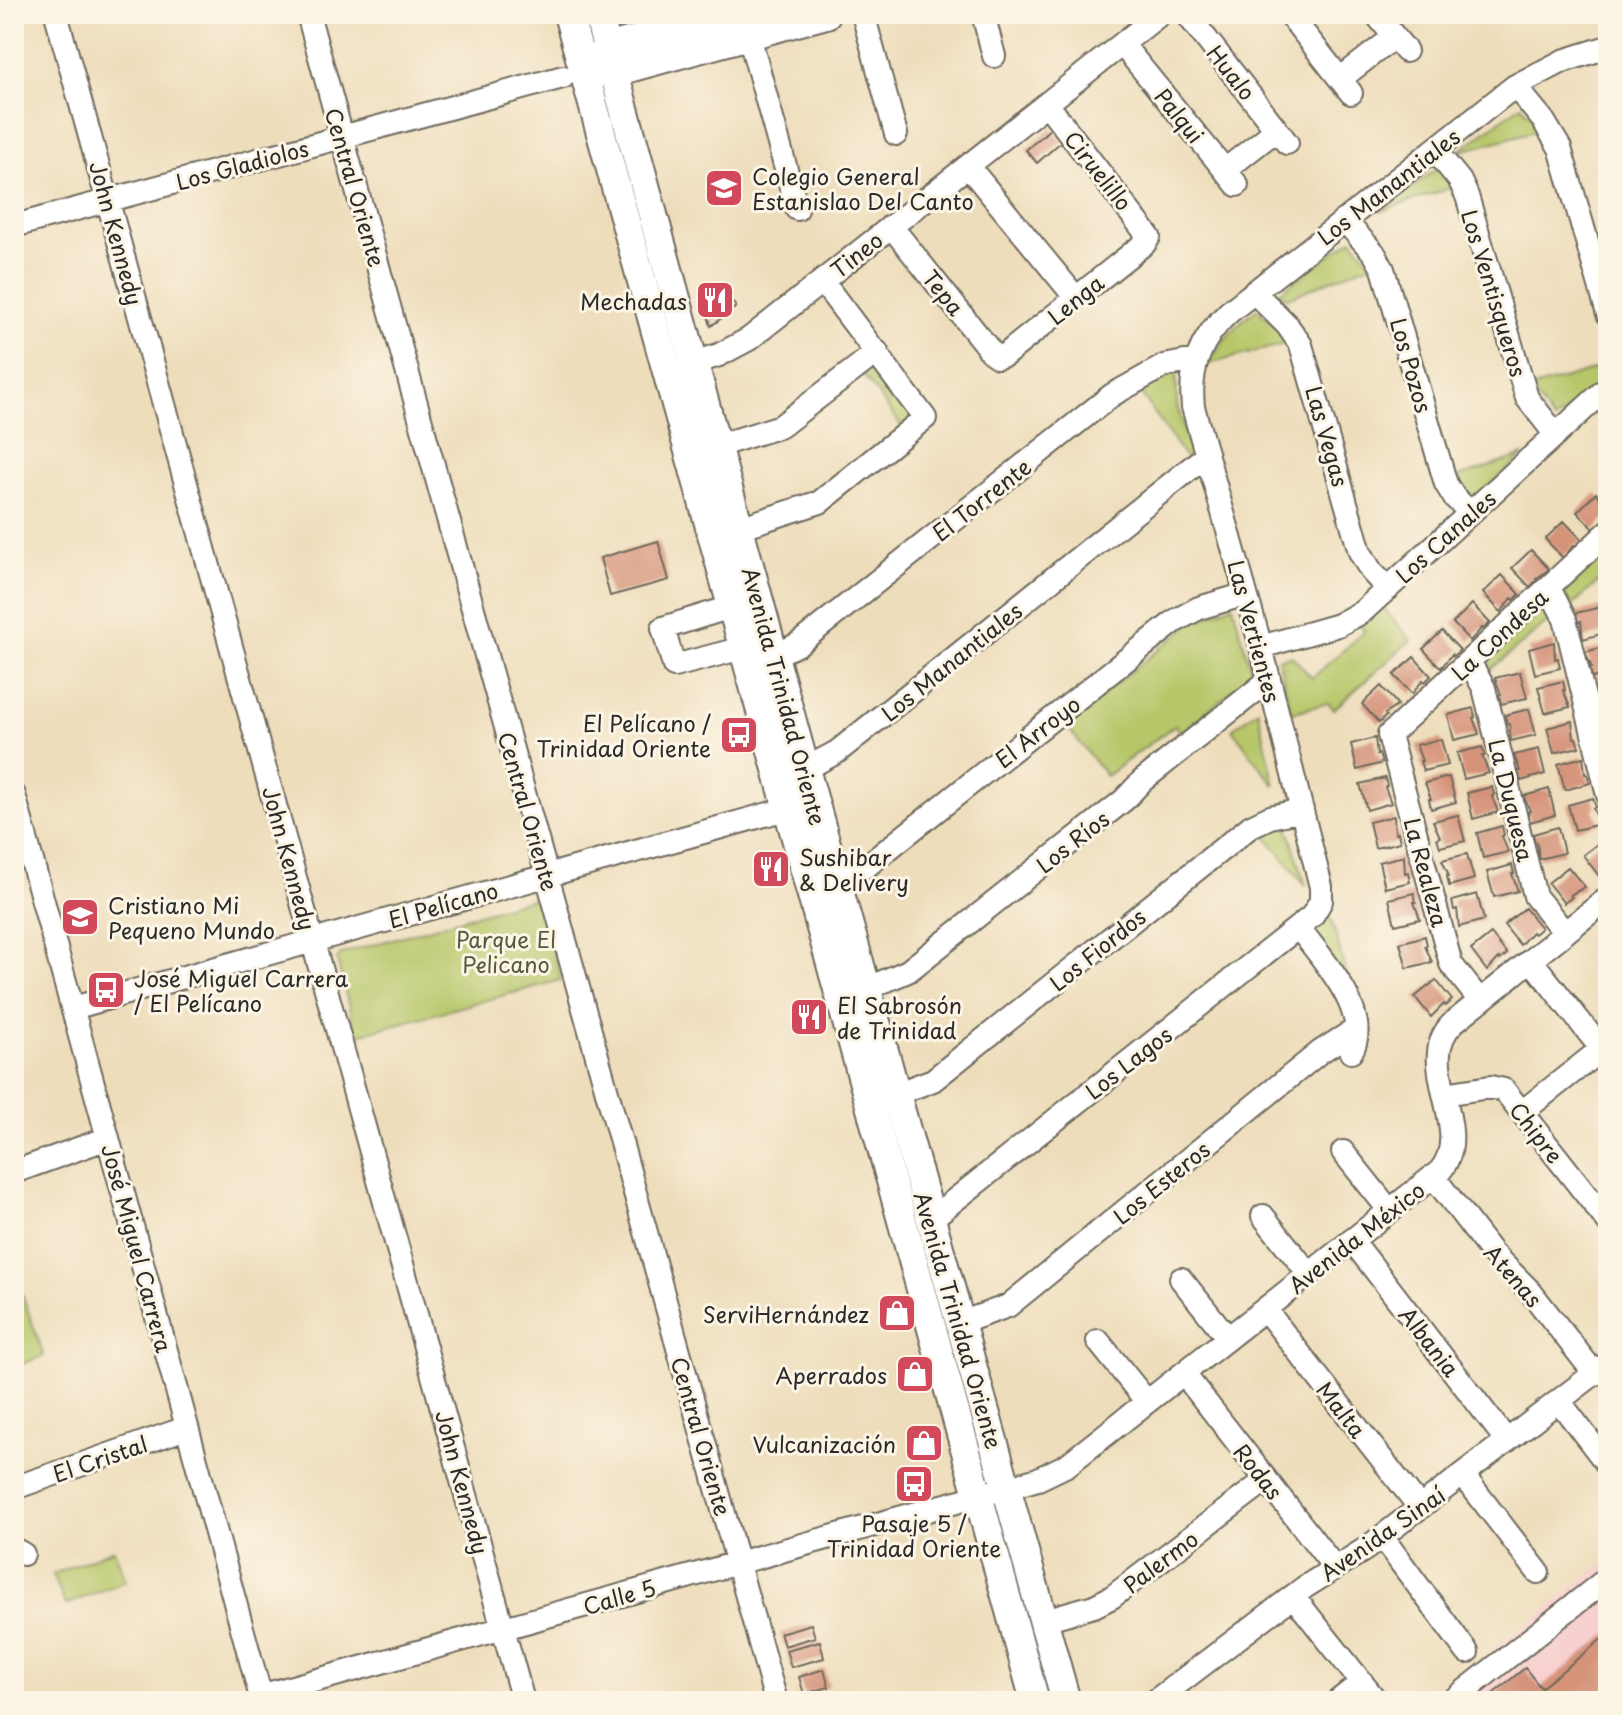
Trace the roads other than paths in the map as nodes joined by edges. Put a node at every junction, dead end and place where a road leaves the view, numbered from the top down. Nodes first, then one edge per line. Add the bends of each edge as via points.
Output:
1 (56, 14) edge
2 (308, 14) edge
3 (568, 14) edge
4 (598, 14) edge
5 (728, 14) edge
6 (826, 14) edge
7 (863, 14) edge
8 (983, 14) edge
9 (1160, 14) edge
10 (1187, 14) edge
11 (1289, 14) edge
12 (1376, 14) edge
13 (746, 25) edge
14 (1122, 44) junction
15 (1608, 47) edge
16 (994, 56) dead end
17 (611, 60) junction
18 (573, 74) junction
19 (1515, 86) junction
20 (1047, 104) junction
21 (896, 134) dead end
22 (342, 137) junction
23 (1435, 150) junction
24 (968, 166) junction
25 (1231, 178) joint
26 (108, 201) junction
27 (797, 209) dead end
28 (1344, 220) junction
29 (14, 226) edge
30 (891, 226) junction
31 (1149, 237) joint
32 (822, 281) junction
33 (1254, 292) junction
34 (1076, 298) junction
35 (1608, 314) edge
36 (877, 352) junction
37 (998, 357) joint
38 (1195, 360) junction
39 (694, 363) junction
40 (1608, 387) edge
41 (1556, 435) junction
42 (717, 446) junction
43 (1207, 455) junction
44 (1471, 513) junction
45 (739, 528) junction
46 (1608, 532) edge
47 (1549, 588) junction
48 (1388, 589) junction
49 (1246, 594) junction
50 (731, 607) junction
51 (1261, 647) junction
52 (743, 648) junction
53 (774, 656) junction
54 (1469, 661) junction
55 (1269, 680) junction
56 (1389, 735) joint
57 (805, 769) junction
58 (14, 795) edge
59 (1608, 795) edge
60 (800, 805) junction
61 (1302, 810) junction
62 (547, 875) junction
63 (836, 881) junction
64 (1608, 898) edge
65 (1321, 901) joint
66 (1298, 927) junction
67 (1565, 933) junction
68 (313, 941) junction
69 (1531, 960) junction
70 (866, 989) junction
71 (1480, 1001) junction
72 (73, 1008) junction
73 (1356, 1029) junction
74 (1606, 1050) edge
75 (1351, 1052) dead end
76 (896, 1094) junction
77 (1444, 1094) junction
78 (1522, 1112) junction
79 (108, 1138) junction
80 (1343, 1152) dead end
81 (14, 1172) edge
82 (1433, 1176) junction
83 (1390, 1211) junction
84 (1263, 1216) dead end
85 (931, 1219) junction
86 (1608, 1222) edge
87 (1352, 1240) junction
88 (1309, 1274) junction
89 (1181, 1279) dead end
90 (1265, 1309) junction
91 (960, 1323) junction
92 (1228, 1338) junction
93 (1098, 1341) dead end
94 (1601, 1368) edge
95 (1184, 1374) junction
96 (1559, 1401) junction
97 (1147, 1402) junction
98 (186, 1428) junction
99 (1507, 1441) junction
100 (1608, 1465) edge
101 (1463, 1475) junction
102 (1266, 1480) junction
103 (14, 1488) edge
104 (1006, 1488) junction
105 (978, 1496) junction
106 (1420, 1508) junction
107 (1382, 1537) junction
108 (738, 1563) junction
109 (1335, 1568) junction
110 (1538, 1572) dead end
111 (1608, 1578) edge
112 (1293, 1596) junction
113 (1044, 1620) junction
114 (503, 1628) junction
115 (1467, 1652) dead end
116 (261, 1698) edge
117 (523, 1701) edge
118 (776, 1701) edge
119 (1035, 1701) edge
120 (1066, 1701) edge
121 (1155, 1701) edge
122 (1338, 1701) edge
123 (1452, 1701) edge

1 - 26 street, John Kennedy
2 - 22 street, Central Oriente
3 - 18 main road, Avenida Trinidad Oriente
4 - 17 main road, Avenida Trinidad Oriente
5 - 17 main road
6 - 13 main road
7 - 21 street
8 - 16 street
9 - 14 street, Tineo
10 - 25 street, Hualo via 1282,137
11 - 12 street via 1346,86 1400,44
13 - 17 main road
13 - 27 street
14 - 20 street, Tineo
14 - 25 street, Palqui
15 - 19 street, Los Manantiales via 1563,61
17 - 18 main road
17 - 39 main road, Avenida Trinidad Oriente
18 - 22 street, Los Gladiolos
18 - 50 main road, Avenida Trinidad Oriente
19 - 23 street, Los Manantiales
19 - 35 street via 1560,148
20 - 24 street, Tineo
20 - 31 street, Ciruelillo
22 - 26 street, Los Gladiolos
22 - 62 street, Central Oriente
23 - 28 street, Los Manantiales
23 - 41 street, Los Ventisqueros via 1467,196 1527,398
24 - 30 street, Tineo
24 - 34 street
26 - 29 street, Los Gladiolos
26 - 68 street, John Kennedy
28 - 33 street, Los Manantiales
28 - 44 street, Los Pozos via 1383,269 1446,484
30 - 32 street, Tineo
30 - 37 street, Tepa
31 - 34 street, Lenga
32 - 36 street
32 - 39 street, Tineo via 740,345
33 - 38 street, Los Manantiales via 1217,323
33 - 48 street, Las Vegas via 1301,345 1360,552
34 - 37 street, Lenga
36 - 42 street via 781,426
36 - 45 street via 925,418 820,502
38 - 43 street, Las Vertientes via 1193,407
38 - 53 street, El Torrente via 1164,366 1112,395 798,644
39 - 42 main road, Avenida Trinidad Oriente
40 - 41 street, Los Canales
41 - 44 street, Los Canales
42 - 45 main road, Avenida Trinidad Oriente
43 - 49 street, Las Vertientes
43 - 57 street, Los Manantiales via 837,752
44 - 48 street, Los Canales
45 - 53 main road, Avenida Trinidad Oriente
46 - 47 street, La Condesa
47 - 54 street, La Condesa
47 - 59 street via 1565,619
48 - 51 street, Los Canales via 1353,618
49 - 51 street, Las Vertientes
49 - 63 street, El Arroyo via 1175,621 868,865
50 - 52 main road, Avenida Trinidad Oriente
50 - 52 street via 663,628 674,666
51 - 55 street, Las Vertientes
52 - 60 main road, Avenida Trinidad Oriente
53 - 57 main road, Avenida Trinidad Oriente
54 - 56 street, La Condesa
54 - 67 street, La Duquesa via 1484,688 1535,896
55 - 61 street, Las Vertientes
55 - 70 street, Los Ríos via 908,971
56 - 71 street, La Realeza via 1451,964
57 - 60 main road, Avenida Trinidad Oriente
58 - 72 street, José Miguel Carrera
60 - 62 street, El Pelícano
60 - 63 main road, Avenida Trinidad Oriente
60 - 105 main road, Avenida Trinidad Oriente
61 - 65 street, Las Vertientes
61 - 76 street, Los Fiordos via 1251,826 933,1080
62 - 68 street, El Pelícano
62 - 108 street, Central Oriente
63 - 70 main road, Avenida Trinidad Oriente
64 - 67 street, Avenida México
65 - 66 street, Los Lagos
66 - 73 street via 1345,992
66 - 85 street, Los Lagos
67 - 69 street, Avenida México
68 - 72 street, El Pelícano
68 - 114 street, John Kennedy
69 - 71 street, Avenida México
69 - 74 street
70 - 76 main road, Avenida Trinidad Oriente
71 - 77 street, Avenida México via 1440,1039
72 - 79 street, José Miguel Carrera
73 - 75 street
73 - 91 street, Los Esteros via 1320,1052 1008,1306
74 - 78 street
76 - 85 main road, Avenida Trinidad Oriente
77 - 78 street, Chipre via 1495,1087
77 - 82 street, Avenida México via 1451,1149
78 - 86 street, Chipre
79 - 81 street
79 - 98 street, José Miguel Carrera
80 - 83 street
82 - 83 street, Avenida México
82 - 94 street, Atenas via 1492,1253
83 - 87 street, Avenida México
84 - 88 street
85 - 91 main road, Avenida Trinidad Oriente
87 - 88 street, Avenida México
87 - 99 street, Albania
88 - 90 street, Avenida México
89 - 92 street
90 - 92 street, Avenida México
90 - 106 street, Malta
91 - 104 main road, Avenida Trinidad Oriente
92 - 95 street, Avenida México
93 - 97 street
94 - 96 street, Avenida Sinaí
95 - 97 street, Avenida México
95 - 102 street, Rodas
96 - 99 street, Avenida Sinaí
96 - 100 street
97 - 104 street, Avenida México via 1067,1465
98 - 103 street, El Cristal
98 - 116 street, José Miguel Carrera
99 - 101 street, Avenida Sinaí
101 - 106 street, Avenida Sinaí
101 - 110 street
102 - 109 street, Rodas
102 - 113 street, Palermo via 1106,1601
104 - 105 street, Avenida México
104 - 113 main road, Avenida Trinidad Oriente
105 - 108 street, Calle 5
105 - 119 main road, Avenida Trinidad Oriente
106 - 107 street, Avenida Sinaí
107 - 109 street, Avenida Sinaí
107 - 115 street
108 - 114 street, Calle 5
108 - 118 street, Central Oriente
109 - 112 street, Avenida Sinaí
111 - 123 street
112 - 121 street, Avenida Sinaí
112 - 122 street via 1368,1690
113 - 120 main road, Avenida Trinidad Oriente
114 - 116 street, Calle 5
114 - 117 street, John Kennedy

